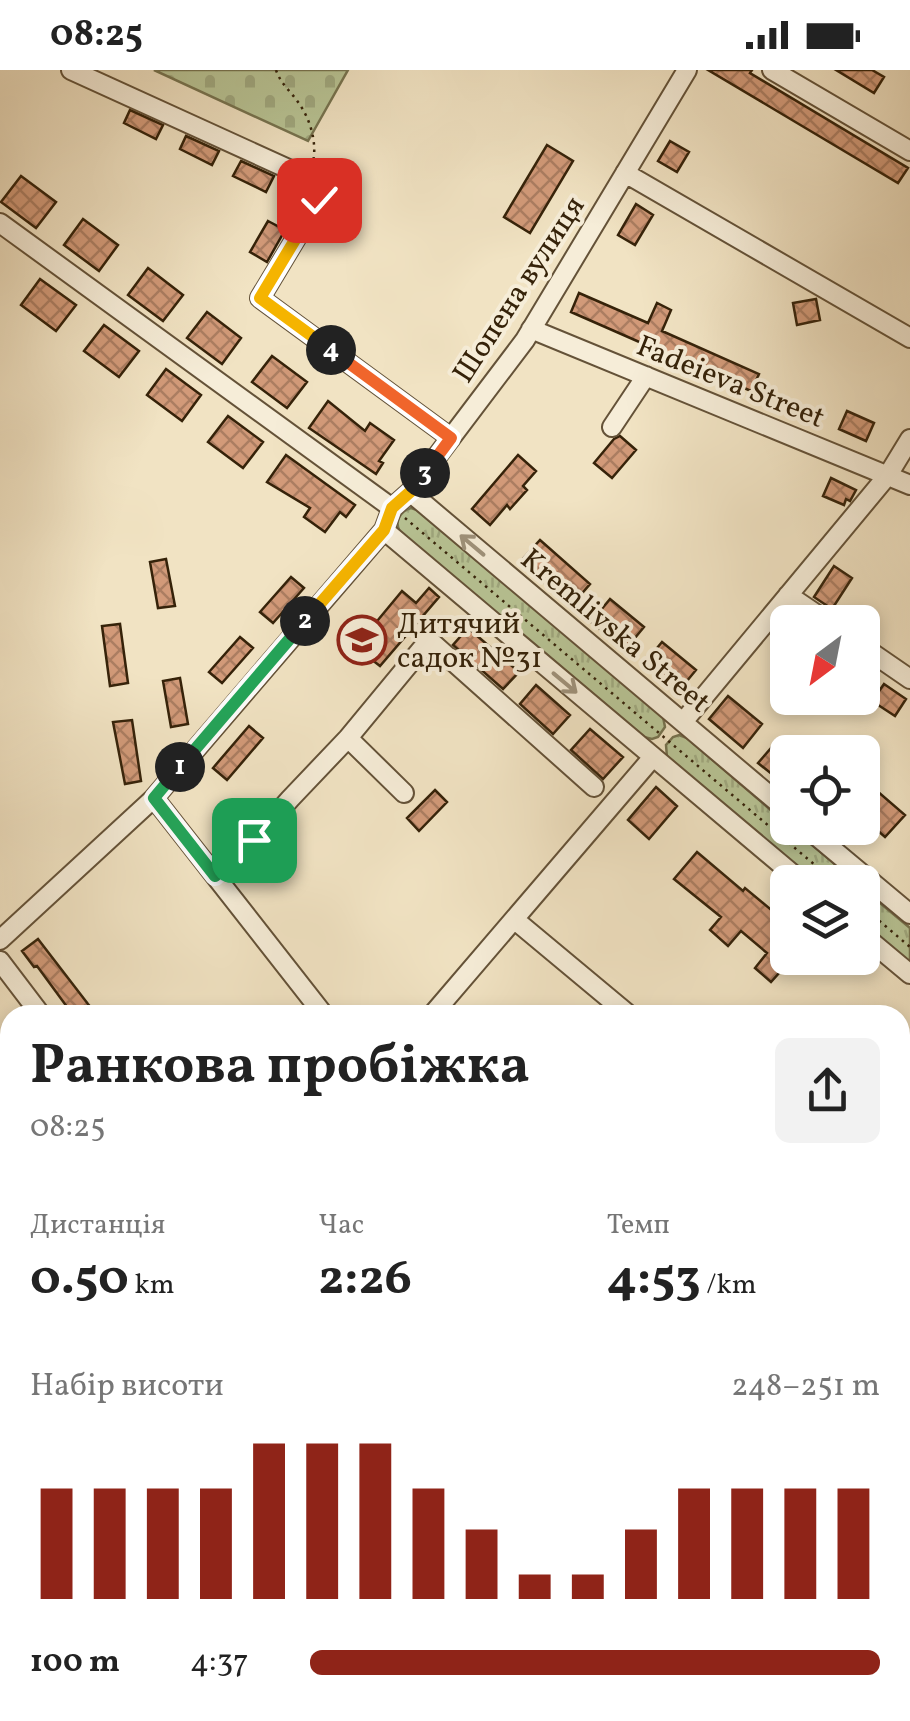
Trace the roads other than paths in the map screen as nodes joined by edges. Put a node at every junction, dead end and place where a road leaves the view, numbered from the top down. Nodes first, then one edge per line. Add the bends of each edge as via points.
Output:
1 (71, 70) edge
2 (687, 70) edge
3 (772, 70) edge
4 (910, 150) edge
5 (625, 173) junction
6 (0, 223) edge
7 (531, 329) junction
8 (910, 338) edge
9 (646, 376) junction
10 (612, 427) dead end
11 (451, 438) junction
12 (910, 439) edge
13 (888, 475) junction
14 (910, 484) edge
15 (410, 492) junction
16 (392, 508) junction
17 (384, 530) junction
18 (788, 595) junction
19 (803, 605) edge
20 (880, 658) edge
21 (910, 679) edge
22 (682, 722) junction
23 (348, 738) junction
24 (653, 757) junction
25 (594, 787) dead end
26 (404, 793) dead end
27 (770, 796) edge
28 (154, 798) junction
29 (828, 845) edge
30 (782, 865) edge
31 (215, 876) junction
32 (910, 914) edge
33 (515, 920) junction
34 (0, 940) edge
35 (880, 949) edge
36 (0, 961) edge
37 (910, 974) edge
38 (33, 1005) edge
39 (316, 1005) edge
40 (441, 1005) edge
41 (617, 1005) edge

1 - 11 street via 317,182 319,200 260,298
2 - 5 street, Шопена вулиця
3 - 4 street
5 - 7 street, Шопена вулиця
5 - 8 street
6 - 16 street
7 - 9 street, Fadeieva Street
7 - 11 street, Шопена вулиця
9 - 10 street
9 - 13 street, Fadeieva Street
11 - 15 street, Шопена вулиця
12 - 13 street
13 - 14 street, Fadeieva Street
13 - 18 street
15 - 16 street, Шопена вулиця
22 -> 15 street, Kremlivska Street
16 - 17 street, Шопена вулиця
17 -> 24 street
17 - 28 street
18 - 19 street
18 - 22 street
20 - 21 street
22 - 27 street, Kremlivska Street
23 - 25 street via 429,640
23 - 26 street
23 - 31 street
24 - 30 street
24 - 33 street
28 - 31 street
28 - 34 street
29 - 32 street
31 - 39 street
33 - 40 street
33 - 41 street
35 - 37 street
36 - 38 street

